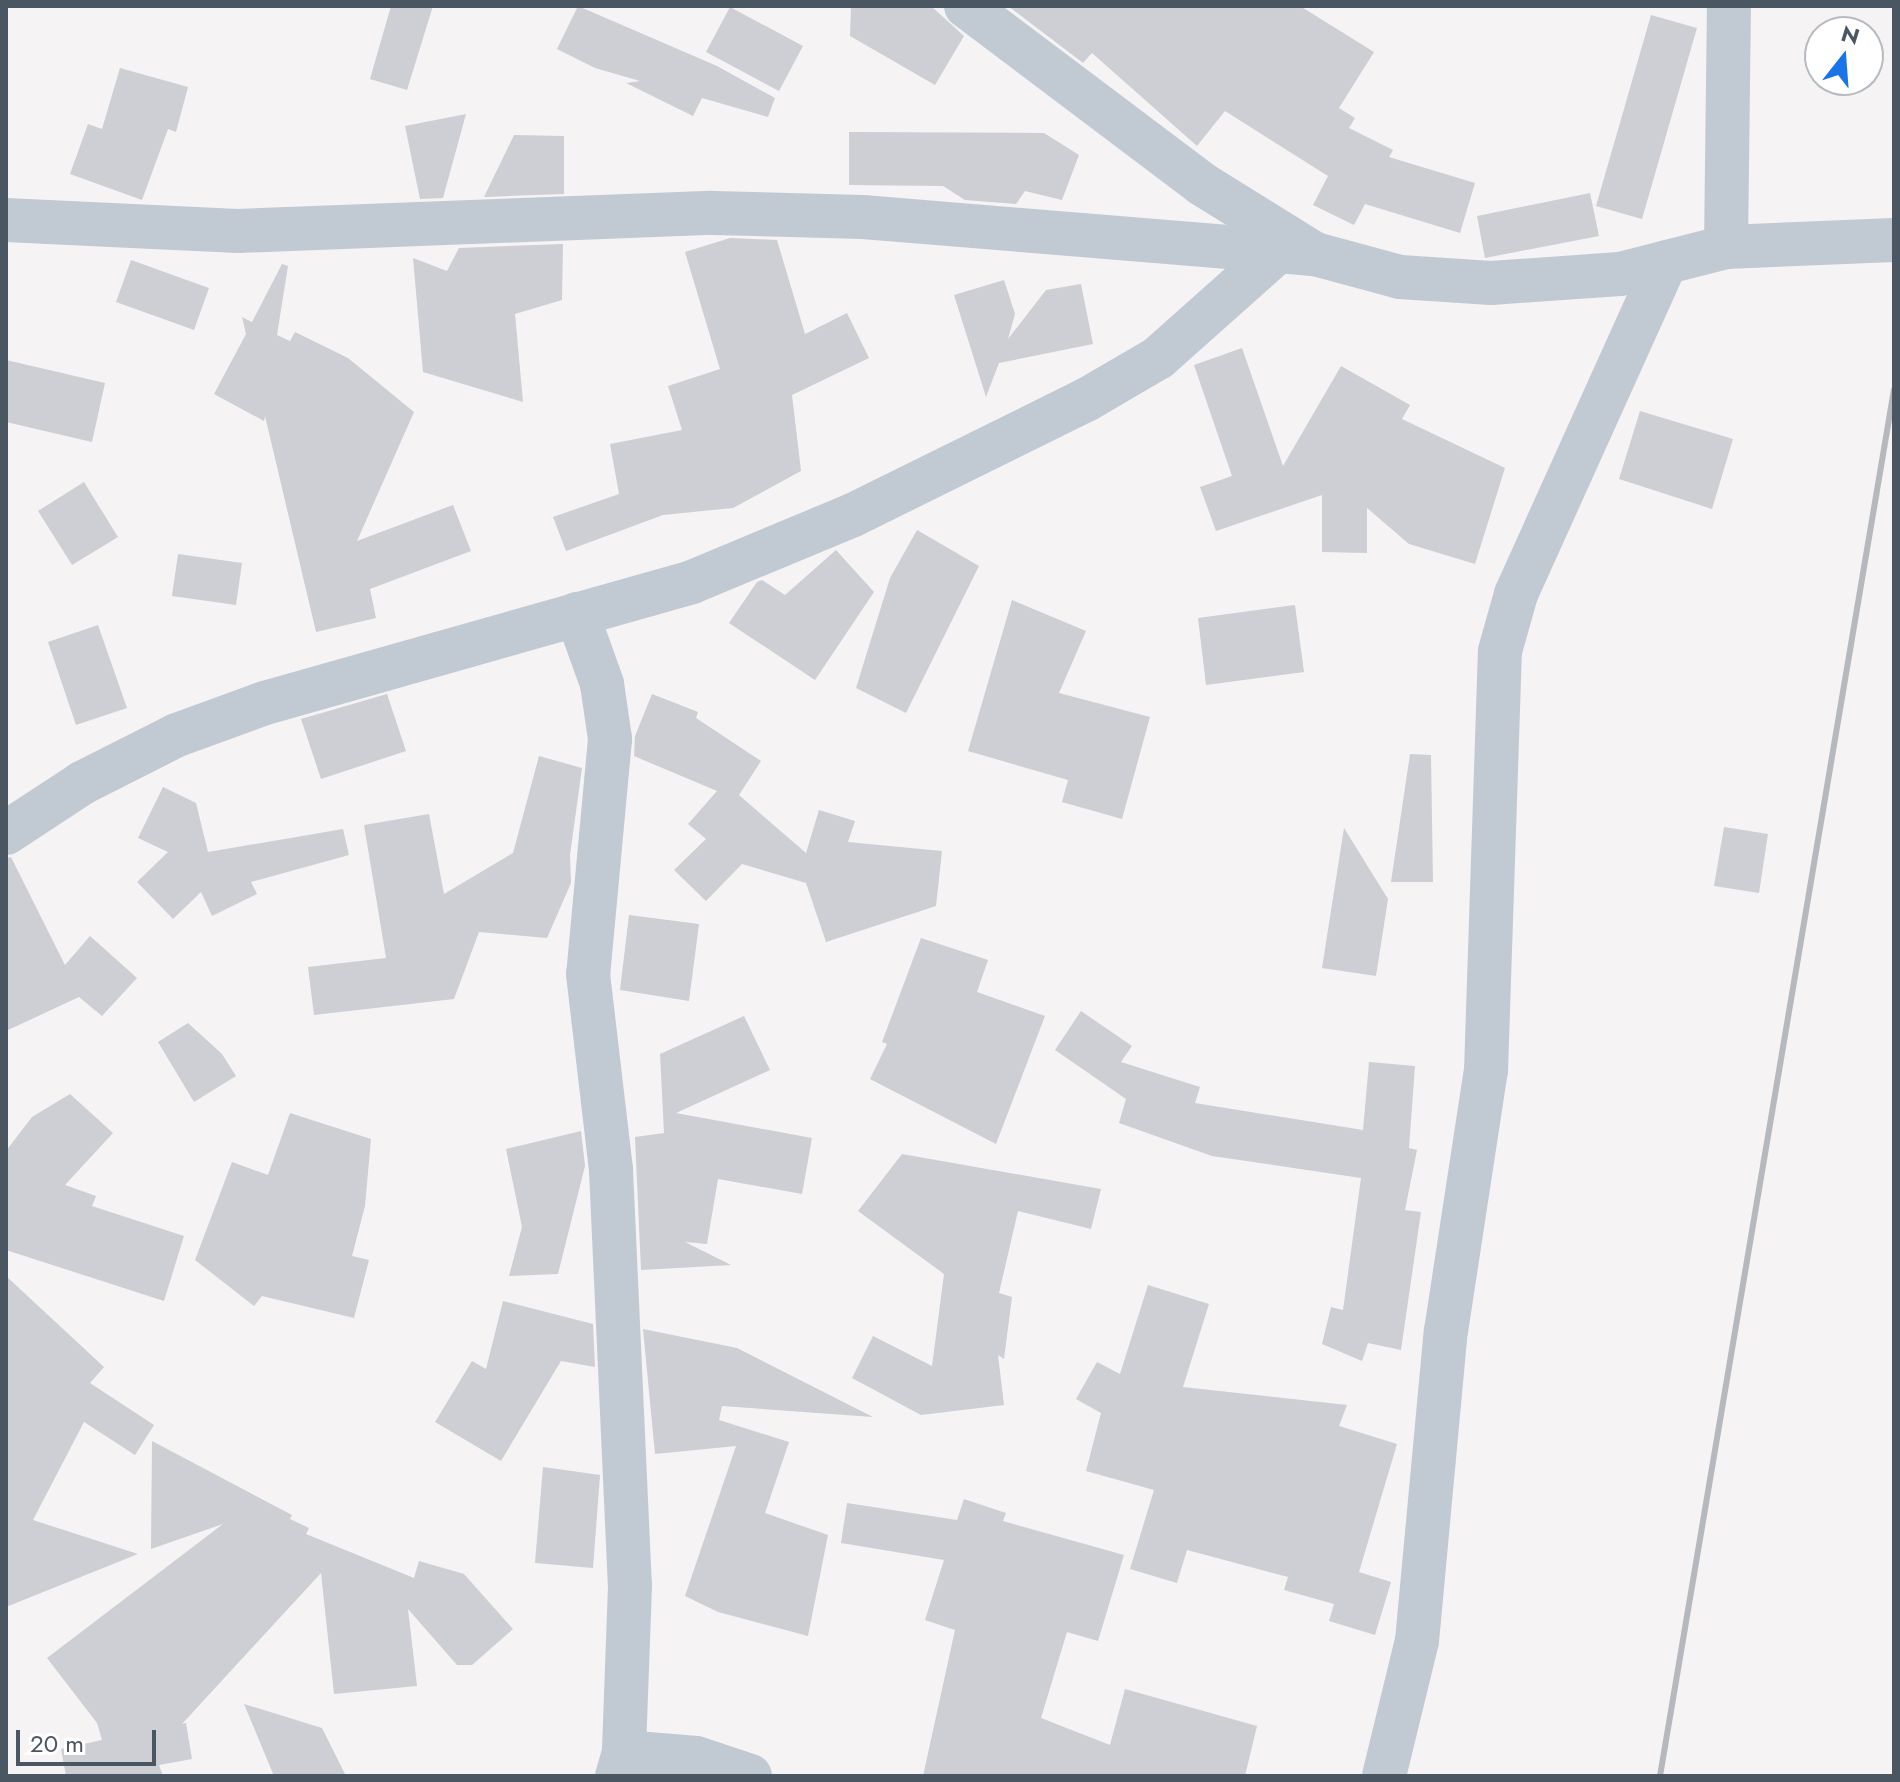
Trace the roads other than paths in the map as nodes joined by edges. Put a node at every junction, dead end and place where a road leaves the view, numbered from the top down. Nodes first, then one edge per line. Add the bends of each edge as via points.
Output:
1 (966, 6) edge
2 (1729, 6) edge
3 (6, 220) edge
4 (1894, 240) edge
5 (1726, 247) junction
6 (1296, 253) junction
7 (1666, 262) junction
8 (577, 614) junction
9 (6, 833) edge
10 (620, 1764) edge
11 (750, 1776) edge
12 (1384, 1776) edge

1 - 6 street
2 - 5 street
3 - 6 street via 238,231 712,213 863,217
4 - 5 street
5 - 7 street
6 - 7 street via 1400,277 1491,283 1620,274
6 - 8 street via 1158,358 1086,400 780,548 692,582
7 - 12 street via 1516,594 1500,651 1486,1071 1446,1331 1417,1641
8 - 9 street via 265,703 177,735 82,783
8 - 10 street via 602,684 610,739 588,974 611,1170 630,1586
10 - 11 street via 696,1758

